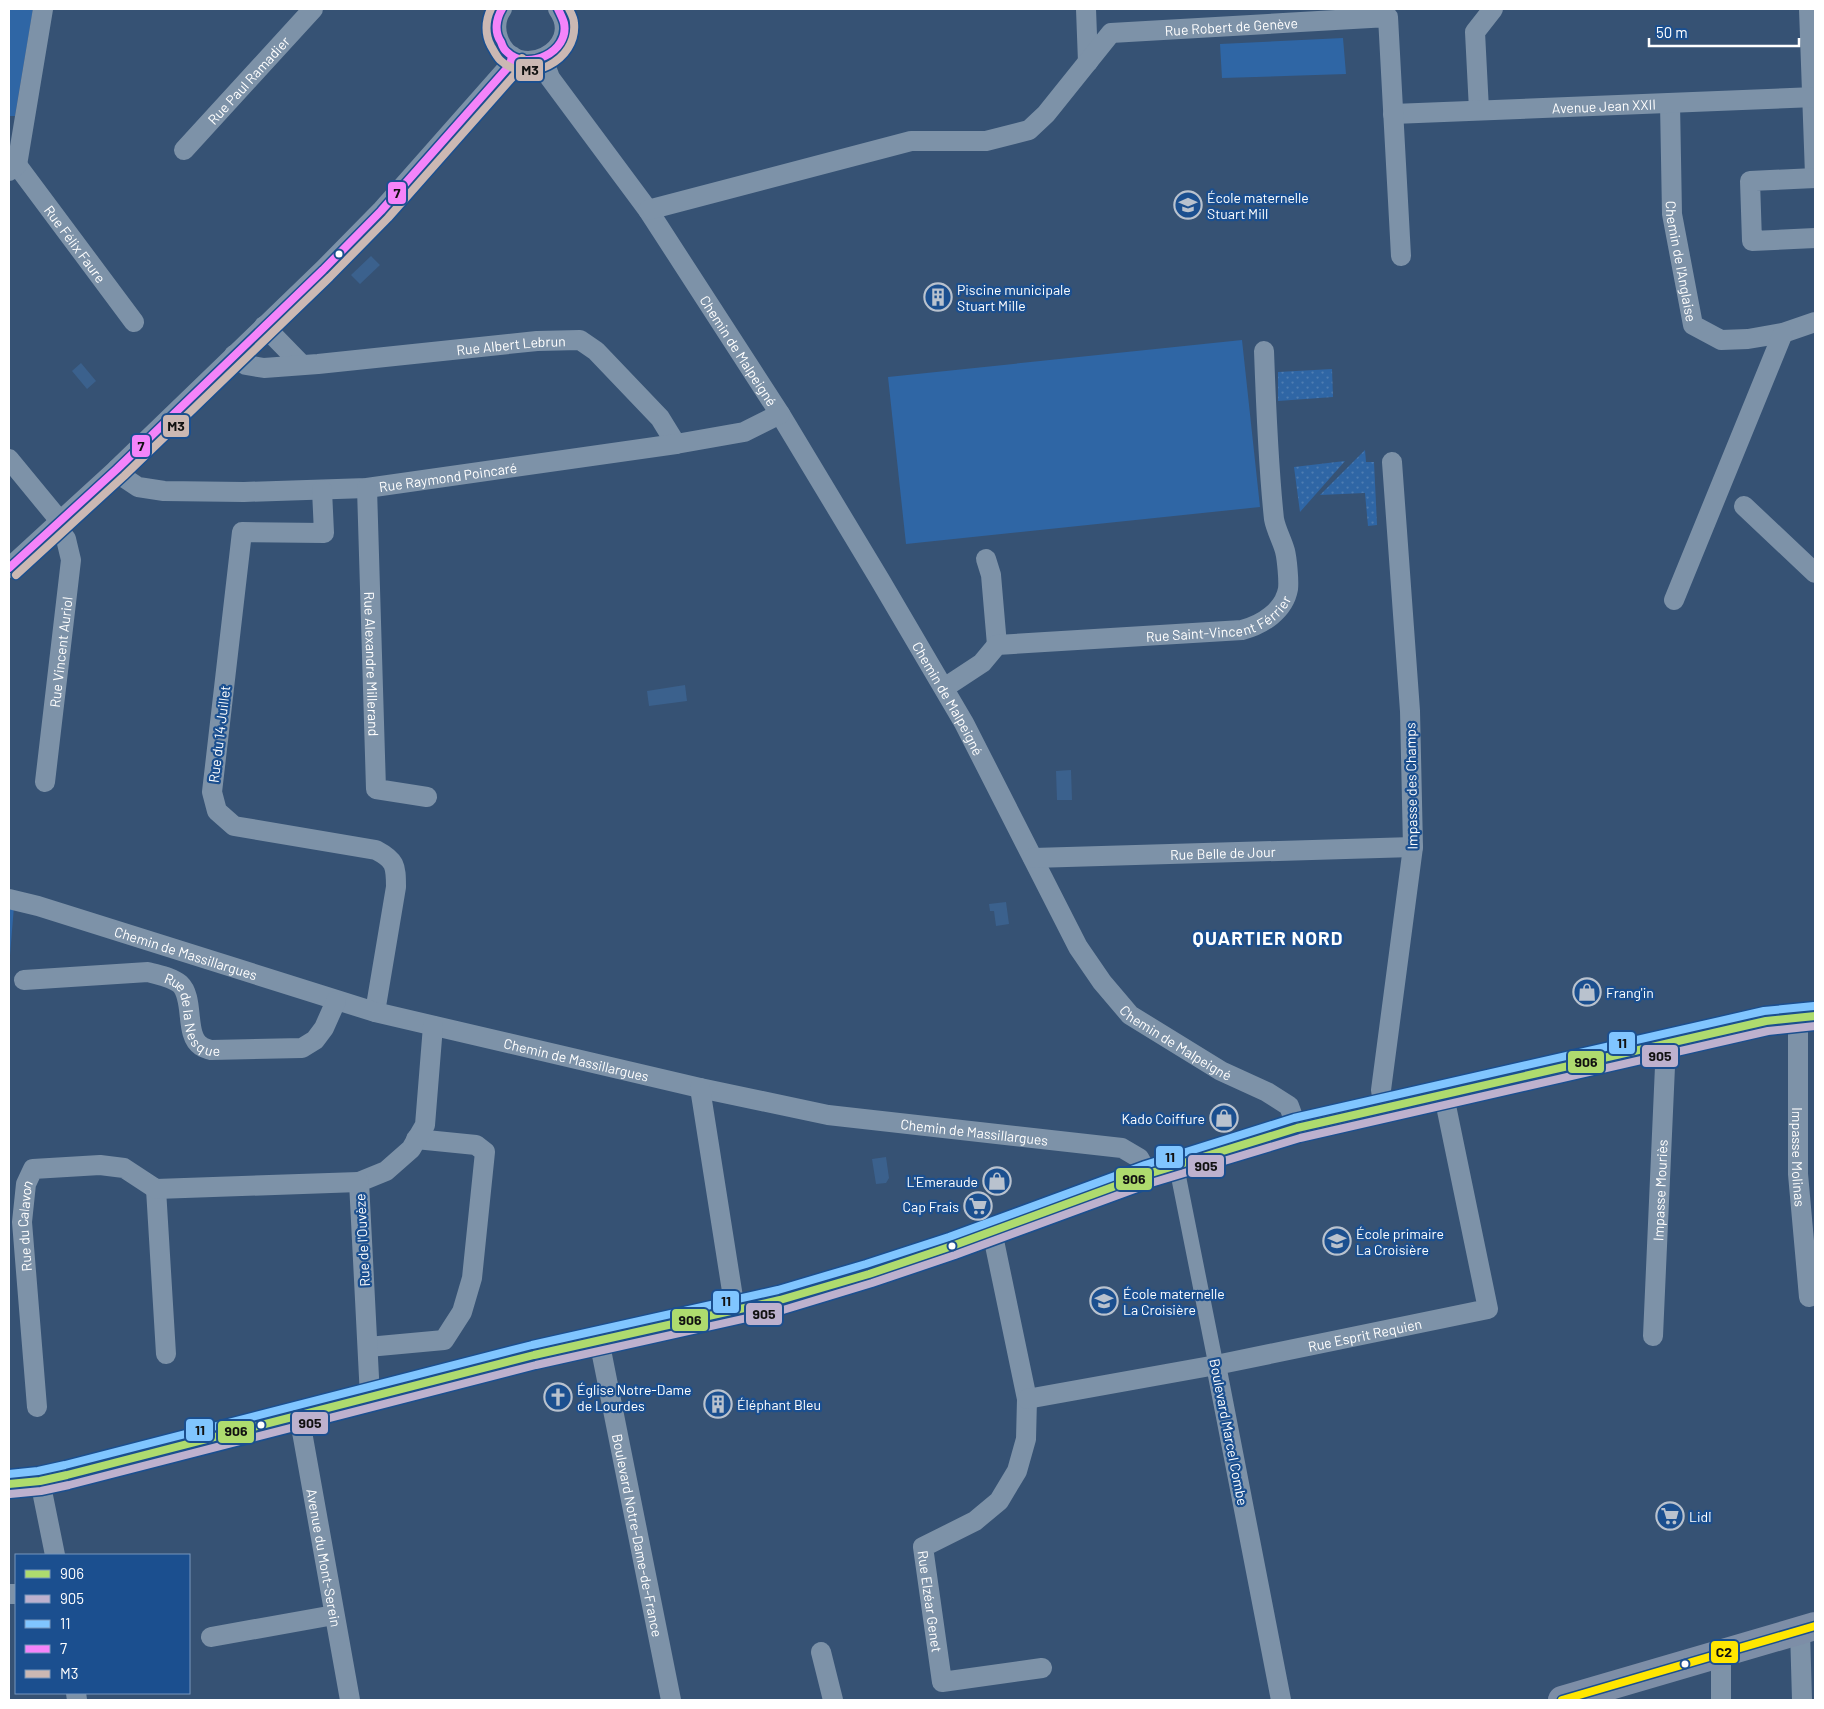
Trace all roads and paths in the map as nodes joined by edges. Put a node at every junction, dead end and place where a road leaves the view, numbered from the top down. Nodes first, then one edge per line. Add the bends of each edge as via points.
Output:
1 (42, 9) edge
2 (313, 9) edge
3 (558, 9) edge
4 (1086, 9) edge
5 (1493, 9) edge
6 (1809, 9) edge
7 (499, 10) edge
8 (512, 56) junction
9 (543, 59) junction
10 (1088, 62) junction
11 (1814, 97) edge
12 (1670, 103) junction
13 (1479, 110) junction
14 (1393, 114) junction
15 (184, 150) dead end
16 (13, 168) edge
17 (1815, 176) edge
18 (648, 210) junction
19 (1815, 238) edge
20 (1401, 256) dead end
21 (134, 322) dead end
22 (1815, 322) edge
23 (264, 326) junction
24 (1783, 333) junction
25 (1264, 351) dead end
26 (234, 355) junction
27 (302, 365) junction
28 (780, 414) junction
29 (676, 444) junction
30 (9, 459) edge
31 (1392, 462) dead end
32 (117, 469) junction
33 (367, 488) junction
34 (322, 490) junction
35 (1744, 506) dead end
36 (58, 523) junction
37 (986, 559) dead end
38 (9, 568) edge
39 (1815, 574) edge
40 (1674, 600) dead end
41 (997, 645) junction
42 (944, 688) junction
43 (45, 782) dead end
44 (427, 798) dead end
45 (1413, 847) junction
46 (1033, 858) junction
47 (9, 899) edge
48 (24, 980) dead end
49 (336, 1001) junction
50 (375, 1012) junction
51 (1807, 1017) edge
52 (432, 1026) junction
53 (1666, 1044) junction
54 (700, 1088) junction
55 (1444, 1096) junction
56 (1384, 1109) junction
57 (1296, 1128) junction
58 (416, 1139) junction
59 (1176, 1164) junction
60 (1148, 1174) junction
61 (359, 1182) junction
62 (156, 1189) junction
63 (992, 1232) junction
64 (1809, 1297) dead end
65 (736, 1310) junction
66 (1652, 1336) dead end
67 (599, 1340) junction
68 (368, 1347) junction
69 (166, 1354) dead end
70 (1216, 1365) junction
71 (370, 1397) junction
72 (1027, 1399) junction
73 (37, 1406) dead end
74 (299, 1415) junction
75 (40, 1481) junction
76 (9, 1484) edge
77 (55, 1554) edge
78 (334, 1615) junction
79 (1808, 1628) edge
80 (211, 1637) dead end
81 (821, 1652) dead end
82 (1722, 1654) junction
83 (1042, 1668) dead end
84 (1588, 1696) edge
85 (350, 1700) edge
86 (671, 1700) edge
87 (833, 1700) edge
88 (1281, 1700) edge
89 (1562, 1700) edge
90 (1721, 1700) edge
91 (1802, 1700) edge

1 - 16 street
2 - 15 street, Rue Paul Ramadier
3 - 9 street via 564,21 562,40
4 - 10 street
5 - 13 street via 1475,32
6 - 11 street
7 - 8 street via 497,36
8 - 9 street via 532,62
8 - 23 street via 510,65 381,210
9 - 18 street, Chemin de Malpeigné via 550,78
10 - 14 street, Rue Robert de Genève via 1111,33 1388,17
10 - 18 street, Rue Robert de Genève via 1029,130 986,141 910,141
11 - 12 street, Avenue Jean XXII
11 - 17 street
12 - 13 street, Avenue Jean XXII
12 - 24 street, Chemin de l'Anglaise via 1672,214 1693,325 1721,340
13 - 14 street, Avenue Jean XXII
14 - 20 street, Rue Robert de Genève
16 - 21 street, Rue Félix Faure
17 - 19 street via 1750,181 1752,241
18 - 28 street, Chemin de Malpeigné
22 - 24 street, Chemin de l'Anglaise
23 - 26 street
23 - 27 street
24 - 40 street
25 - 41 street, Rue Saint-Vincent Férrier via 1275,521 1286,552 1288,589 1270,618 1256,627 1242,630
26 - 27 street, Rue Albert Lebrun via 246,365 264,368
26 - 32 street
27 - 29 street, Rue Albert Lebrun via 538,341 580,340 596,351 660,418
28 - 29 street, Rue Raymond Poincaré via 744,432
28 - 42 street, Chemin de Malpeigné
29 - 33 street, Rue Raymond Poincaré
30 - 36 street, Rue Vincent Auriol
31 - 45 street, Impasse des Champs via 1410,711
32 - 34 street, Rue Raymond Poincaré via 138,487 164,491
32 - 36 street
33 - 34 street, Rue Raymond Poincaré
33 - 44 street, Rue Alexandre Millerand via 376,789
34 - 50 street, Rue du 14 Juillet via 324,533 242,532 212,792 217,811 234,826 376,850 390,857 396,871 396,887
35 - 39 street
36 - 38 street
36 - 43 street, Rue Vincent Auriol via 71,560
37 - 41 street via 991,575
41 - 42 street via 982,663
42 - 46 street, Chemin de Malpeigné
45 - 46 street, Rue Belle de Jour
45 - 56 street, Impasse des Champs via 1380,1090
46 - 57 street, Chemin de Malpeigné via 1078,947 1130,1016 1221,1071 1289,1106
47 - 49 street, Chemin de Massillargues
48 - 49 street, Rue de la Nesque via 148,972 166,977 181,984 187,996 194,1038 200,1046 212,1050 302,1048 315,1040 324,1028
49 - 50 street, Chemin de Massillargues
50 - 52 street, Chemin de Massillargues
51 - 53 main road via 1758,1023
51 - 64 street, Impasse Molinas via 1798,1174
52 - 54 street, Chemin de Massillargues
52 - 58 street, Rue de l'Ouvèze via 425,1125
53 - 55 main road
53 - 66 street, Impasse Mouriès
54 - 60 street, Chemin de Massillargues via 828,1115 1122,1148 1140,1158
54 - 65 street
55 - 56 main road
55 - 70 street, Rue Esprit Requien via 1488,1309
56 - 57 main road
57 - 59 main road
58 - 61 street, Rue de l'Ouvèze via 411,1149 386,1171
58 - 68 street via 476,1145 485,1152 472,1278 462,1312 444,1340
59 - 60 main road
59 - 70 street, Boulevard Marcel Combe
60 - 63 main road
61 - 62 street
61 - 68 street, Rue de l'Ouvèze
62 - 69 street
62 - 73 street, Rue du Calavon via 124,1168 100,1165 33,1169 26,1184 22,1222
63 - 65 main road via 869,1274
63 - 72 street, Rue Elzéar Genet
65 - 67 main road
67 - 71 main road
67 - 86 street, Boulevard Notre-Dame-de-France
68 - 71 street, Rue de l'Ouvèze
70 - 72 street, Rue Esprit Requien
70 - 88 street, Boulevard Marcel Combe
71 - 74 main road
72 - 83 street, Rue Elzéar Genet via 1026,1439 1017,1471 999,1501 975,1521 923,1547 942,1682
74 - 75 main road
74 - 78 street, Avenue du Mont-Serein
75 - 76 main road
75 - 77 street
78 - 80 street
78 - 85 street, Avenue du Mont-Serein
79 - 82 main road
79 - 91 street
81 - 87 street
82 - 84 main road
82 - 90 street
84 - 89 main road

